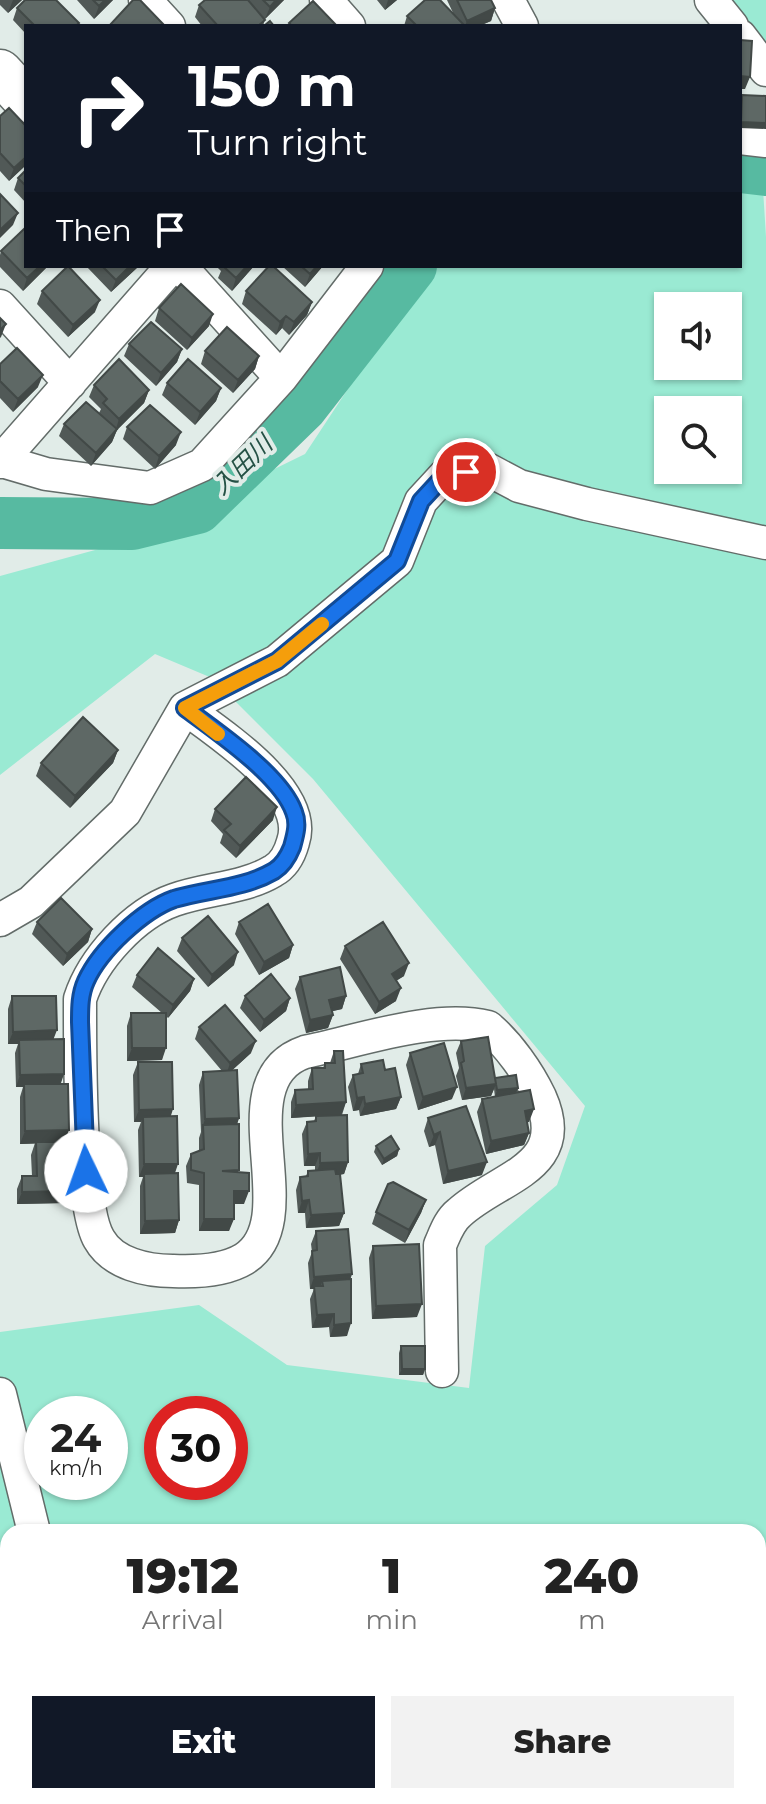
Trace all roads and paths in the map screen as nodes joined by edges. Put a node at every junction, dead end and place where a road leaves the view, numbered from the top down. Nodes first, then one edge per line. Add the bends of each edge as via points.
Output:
1 (145, 0) edge
2 (326, 0) edge
3 (508, 0) edge
4 (711, 0) edge
5 (167, 24) edge
6 (347, 24) edge
7 (521, 24) edge
8 (730, 24) edge
9 (742, 39) edge
10 (766, 70) edge
11 (0, 72) edge
12 (24, 98) edge
13 (742, 138) edge
14 (766, 141) edge
15 (170, 268) edge
16 (182, 268) edge
17 (365, 268) edge
18 (0, 306) edge
19 (281, 378) junction
20 (70, 383) junction
21 (1, 461) edge
22 (766, 543) edge
23 (185, 708) junction
24 (0, 920) edge
25 (442, 1371) dead end
26 (0, 1394) edge
27 (32, 1524) edge

1 - 5 street
2 - 6 street
3 - 7 street
4 - 8 street
9 - 10 street
11 - 12 street
13 - 14 street
15 - 20 street
16 - 19 street
17 - 19 street
18 - 20 street
19 - 21 street via 202,465 150,488 46,474
20 - 21 street
22 - 23 street via 519,486 487,469 445,475 421,501 397,561 277,661
23 - 24 street via 125,812 31,902
23 - 25 street via 283,791 294,812 296,834 277,869 157,908 116,943 86,980 80,999 87,1193 98,1238 126,1263 162,1271 199,1272 245,1258 267,1227 268,1101 289,1062 305,1052 418,1028 460,1023 488,1027 535,1086 548,1116 548,1136 535,1163 470,1204 440,1245
26 - 27 street

